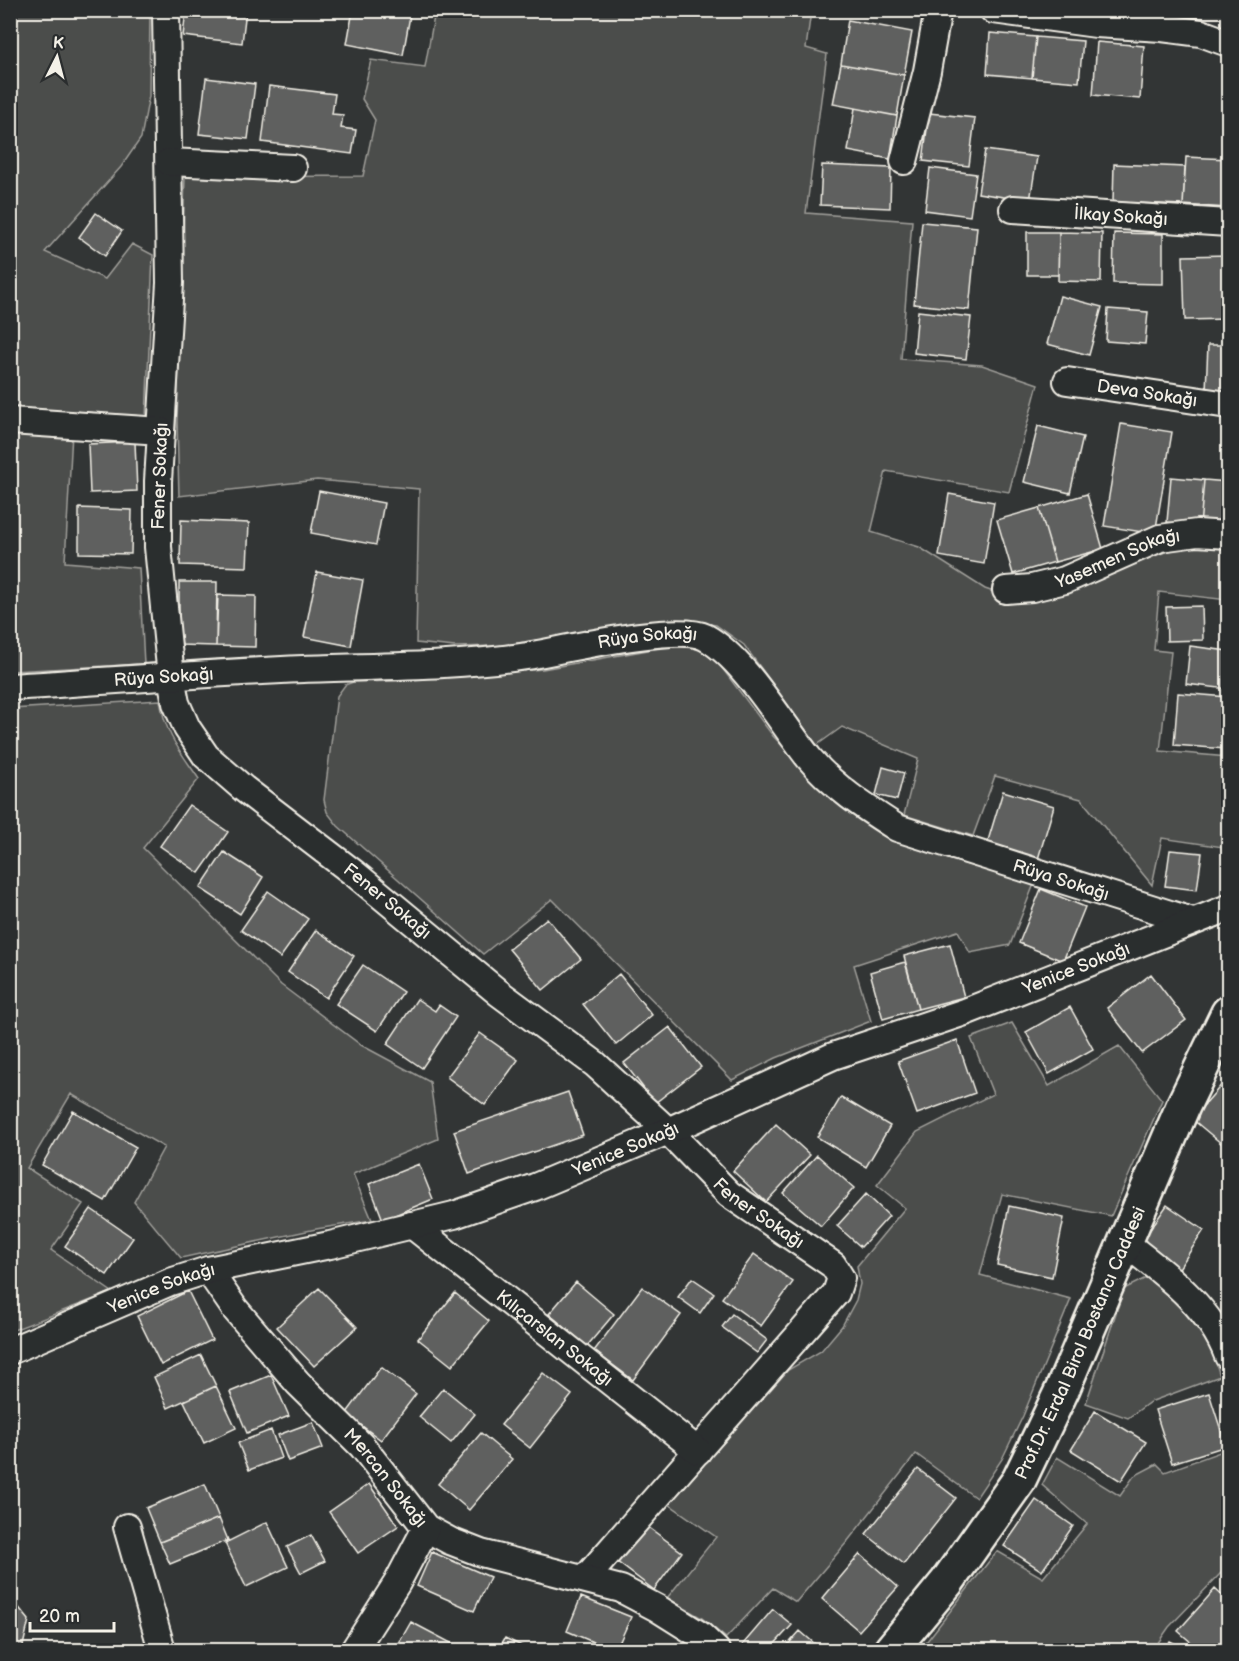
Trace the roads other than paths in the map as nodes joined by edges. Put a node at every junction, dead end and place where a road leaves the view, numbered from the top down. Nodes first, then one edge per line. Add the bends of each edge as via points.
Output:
1 (166, 10) edge
2 (938, 10) edge
3 (993, 10) edge
4 (1228, 43) edge
5 (904, 161) dead end
6 (169, 162) junction
7 (293, 168) dead end
8 (1013, 209) dead end
9 (1228, 223) edge
10 (1067, 381) dead end
11 (1228, 405) edge
12 (10, 421) edge
13 (161, 431) junction
14 (1228, 535) edge
15 (1006, 590) dead end
16 (171, 677) junction
17 (10, 687) edge
18 (1228, 908) edge
19 (1192, 921) junction
20 (1228, 1013) edge
21 (668, 1131) junction
22 (412, 1225) junction
23 (1125, 1243) junction
24 (208, 1270) junction
25 (10, 1351) edge
26 (1228, 1356) edge
27 (698, 1451) junction
28 (127, 1527) dead end
29 (426, 1528) junction
30 (585, 1579) junction
31 (162, 1650) edge
32 (354, 1650) edge
33 (716, 1650) edge
34 (891, 1650) edge

1 - 6 street, Fener Sokağı
2 - 5 street
3 - 4 street via 1202,33
6 - 7 street
6 - 13 street, Fener Sokağı via 170,283
8 - 9 street, İlkay Sokağı
10 - 11 street, Deva Sokağı
12 - 13 street
13 - 16 street, Fener Sokağı via 158,547
14 - 15 street, Yasemen Sokağı via 1197,533 1160,538 1065,580
16 - 17 street, Rüya Sokağı
16 - 19 street, Rüya Sokağı via 490,660 637,636 702,636 725,650 746,674 811,761 863,806 897,828
16 - 21 street, Fener Sokağı via 176,703 187,728 206,756 499,993 594,1064
18 - 19 street, Yenice Sokağı
19 - 21 street, Yenice Sokağı via 965,1012 833,1056
20 - 23 street, Prof.Dr. Erdal Birol Bostancı Caddesi via 1182,1106
21 - 22 street, Yenice Sokağı via 535,1186 454,1215
21 - 27 street, Fener Sokağı via 729,1194 833,1265 841,1278 836,1293
22 - 24 street, Yenice Sokağı
22 - 27 street, Kılıçarslan Sokağı
23 - 26 street via 1193,1301 1212,1323
23 - 34 street, Prof.Dr. Erdal Birol Bostancı Caddesi via 1019,1480 947,1582
24 - 25 street, Yenice Sokağı
24 - 29 street, Mercan Sokağı via 235,1309 298,1383 362,1446
27 - 30 street, Fener Sokağı
28 - 31 street
29 - 30 street, Mercan Sokağı via 481,1553
29 - 32 street
30 - 33 street, Mercan Sokağı via 621,1589 657,1608

